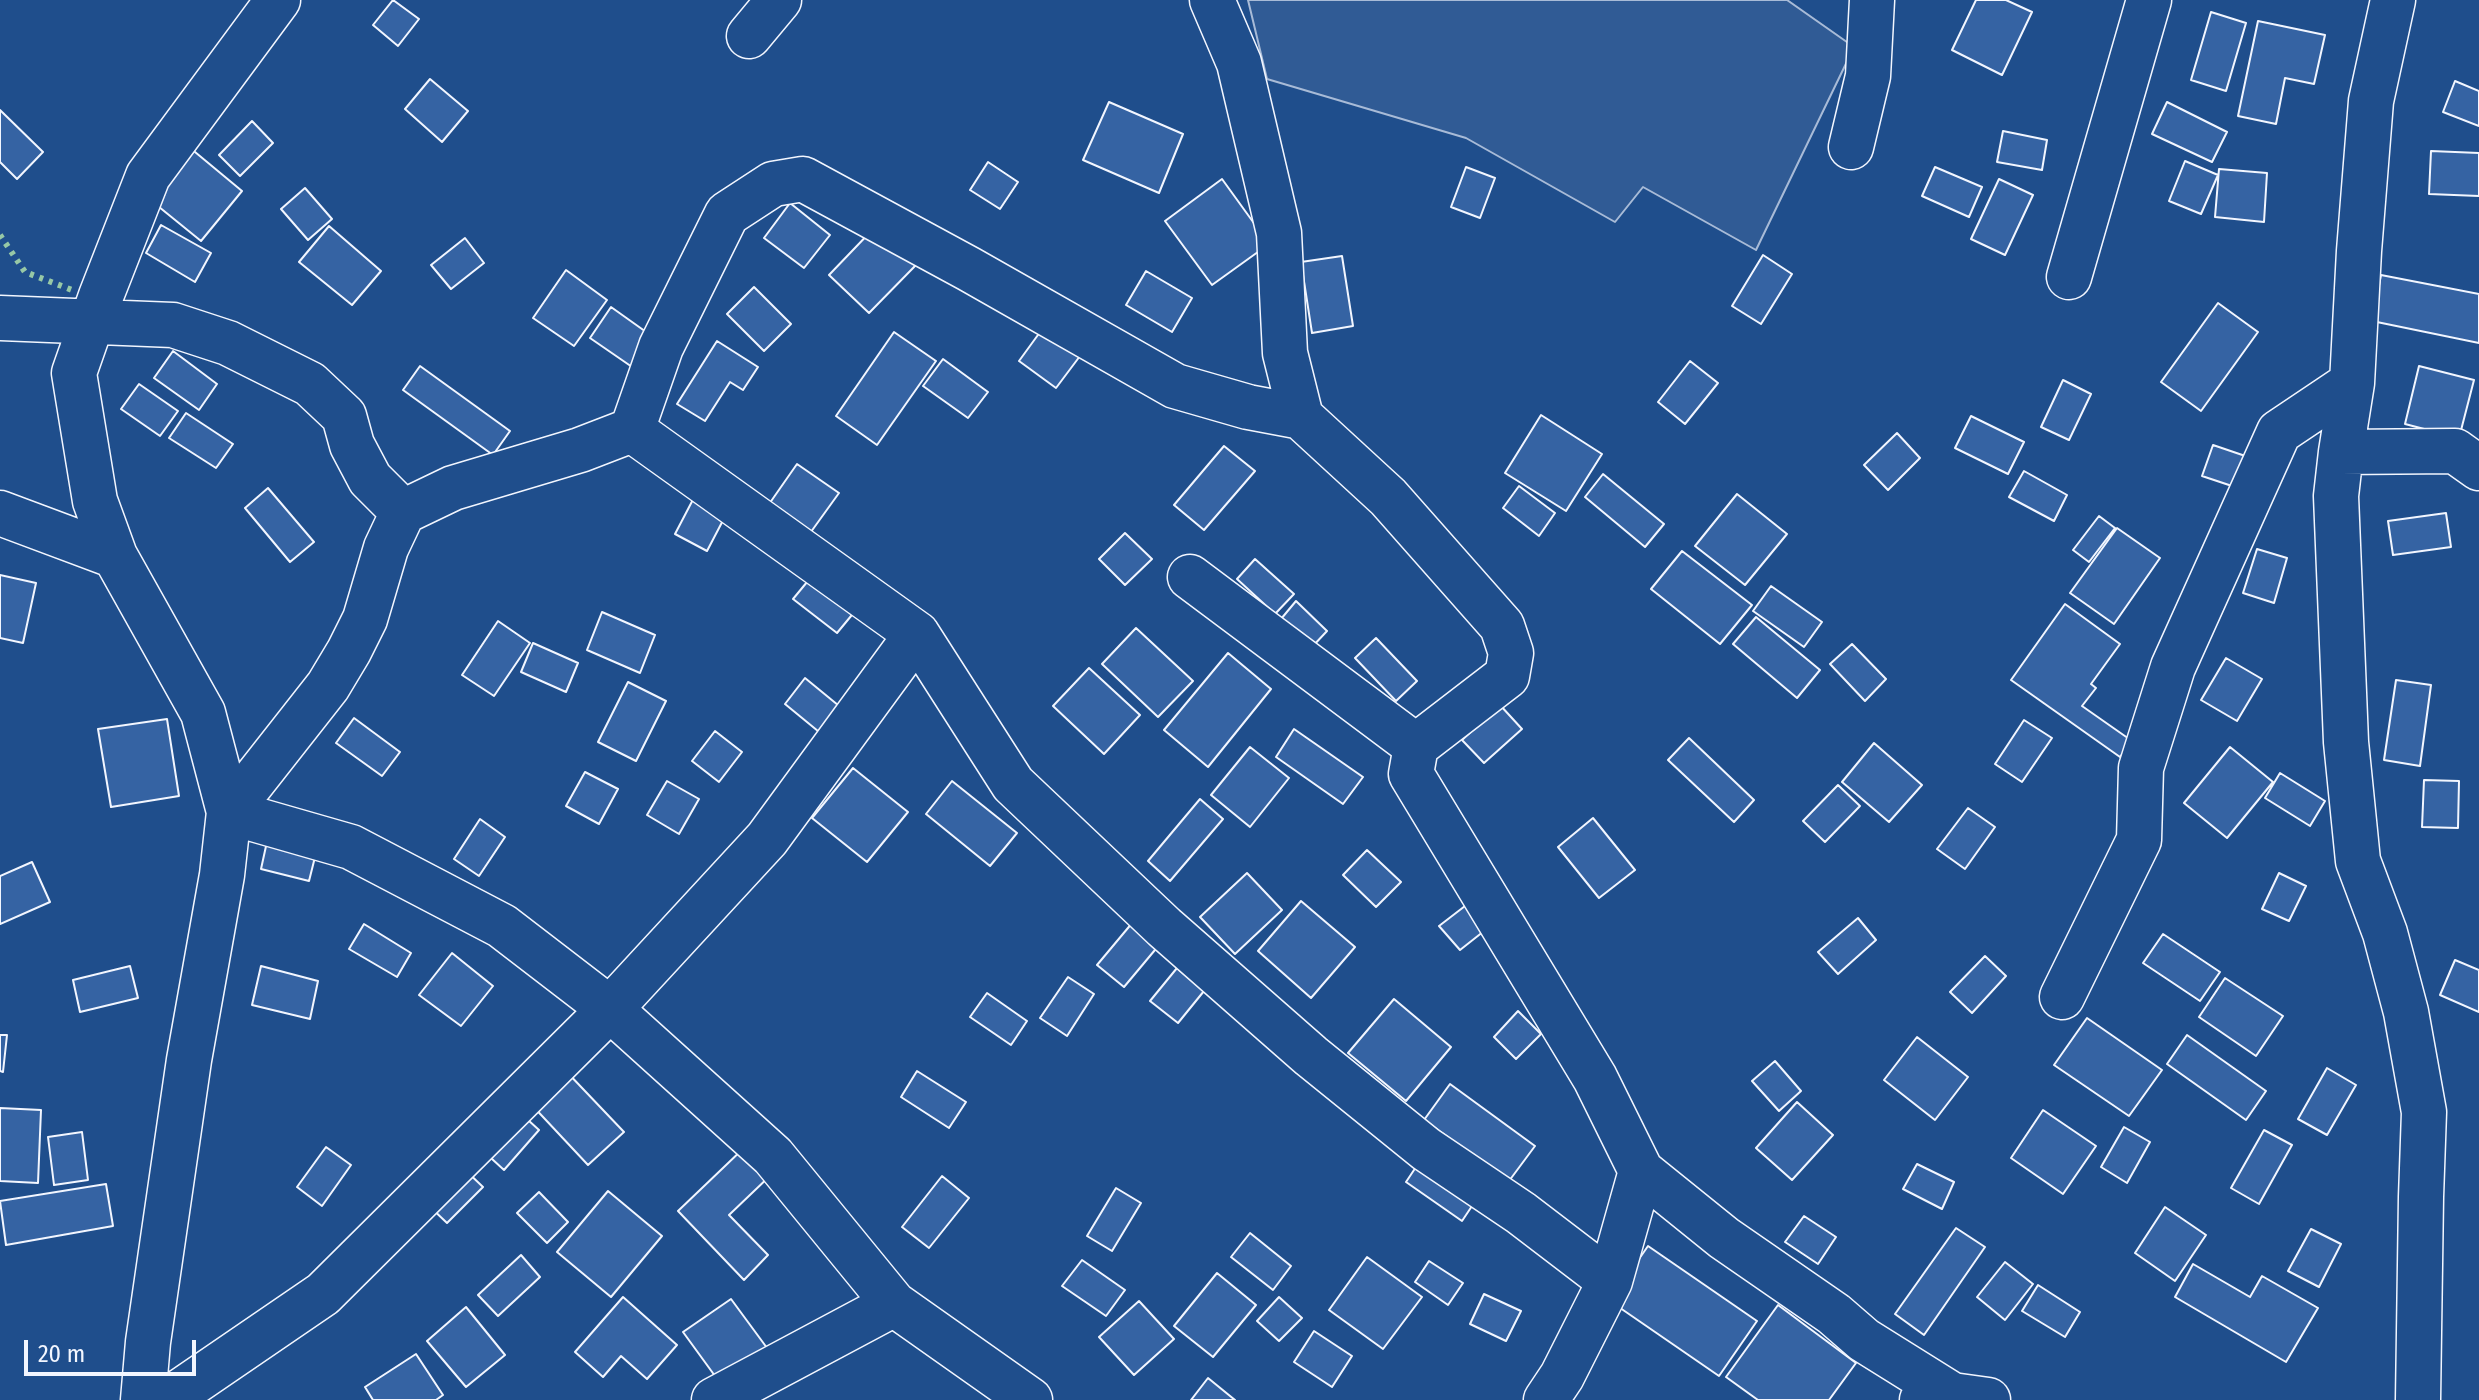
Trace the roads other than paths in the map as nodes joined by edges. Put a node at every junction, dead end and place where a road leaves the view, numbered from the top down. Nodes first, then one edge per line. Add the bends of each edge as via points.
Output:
1 (278, 0) edge
2 (779, 0) edge
3 (1212, 0) edge
4 (1872, 0) edge
5 (2149, 0) edge
6 (2393, 0) edge
7 (749, 36) dead end
8 (1851, 147) dead end
9 (2069, 277) dead end
10 (8, 308) edge
11 (91, 322) junction
12 (74, 373) junction
13 (2352, 383) junction
14 (1301, 417) junction
15 (632, 430) junction
16 (2341, 452) junction
17 (2479, 468) edge
18 (403, 512) junction
19 (0, 513) edge
20 (115, 556) junction
21 (1190, 577) dead end
22 (917, 634) junction
23 (1416, 746) junction
24 (229, 812) junction
25 (2062, 997) dead end
26 (610, 1009) junction
27 (1641, 1171) junction
28 (1610, 1281) junction
29 (894, 1304) junction
30 (1953, 1398) edge
31 (143, 1400) edge
32 (168, 1400) edge
33 (714, 1400) edge
34 (1030, 1400) edge
35 (1546, 1400) edge
36 (2418, 1400) edge

1 - 11 street via 148,176
2 - 7 street
3 - 14 street via 1239,63 1279,233 1285,353
4 - 8 street via 1868,76
5 - 9 street
6 - 13 street via 2371,101
10 - 11 street
10 - 12 street
11 - 12 street
11 - 18 street via 173,325 228,343 310,384 344,416 370,479
12 - 20 street via 95,501
13 - 16 street
13 - 25 street via 2279,432 2173,667 2141,768 2139,840
14 - 15 street via 1175,386 803,179 773,184 727,214 661,347
14 - 23 street via 1388,497 1502,626 1511,653 1507,676
15 - 18 street via 453,488
15 - 22 street
16 - 17 street via 2455,451
16 - 36 street via 2336,496 2346,742 2358,861 2406,1012 2424,1112
18 - 24 street via 349,651 328,686
19 - 20 street
20 - 24 street via 203,713
21 - 23 street
22 - 26 street via 767,839
22 - 28 street via 1013,784 1164,927 1415,1140
23 - 27 street via 1411,774 1595,1078
24 - 26 street via 351,847 502,926
24 - 31 street
26 - 29 street via 773,1156
26 - 32 street via 323,1294
27 - 28 street
27 - 30 street via 1864,1340
28 - 35 street
29 - 33 street
29 - 34 street

